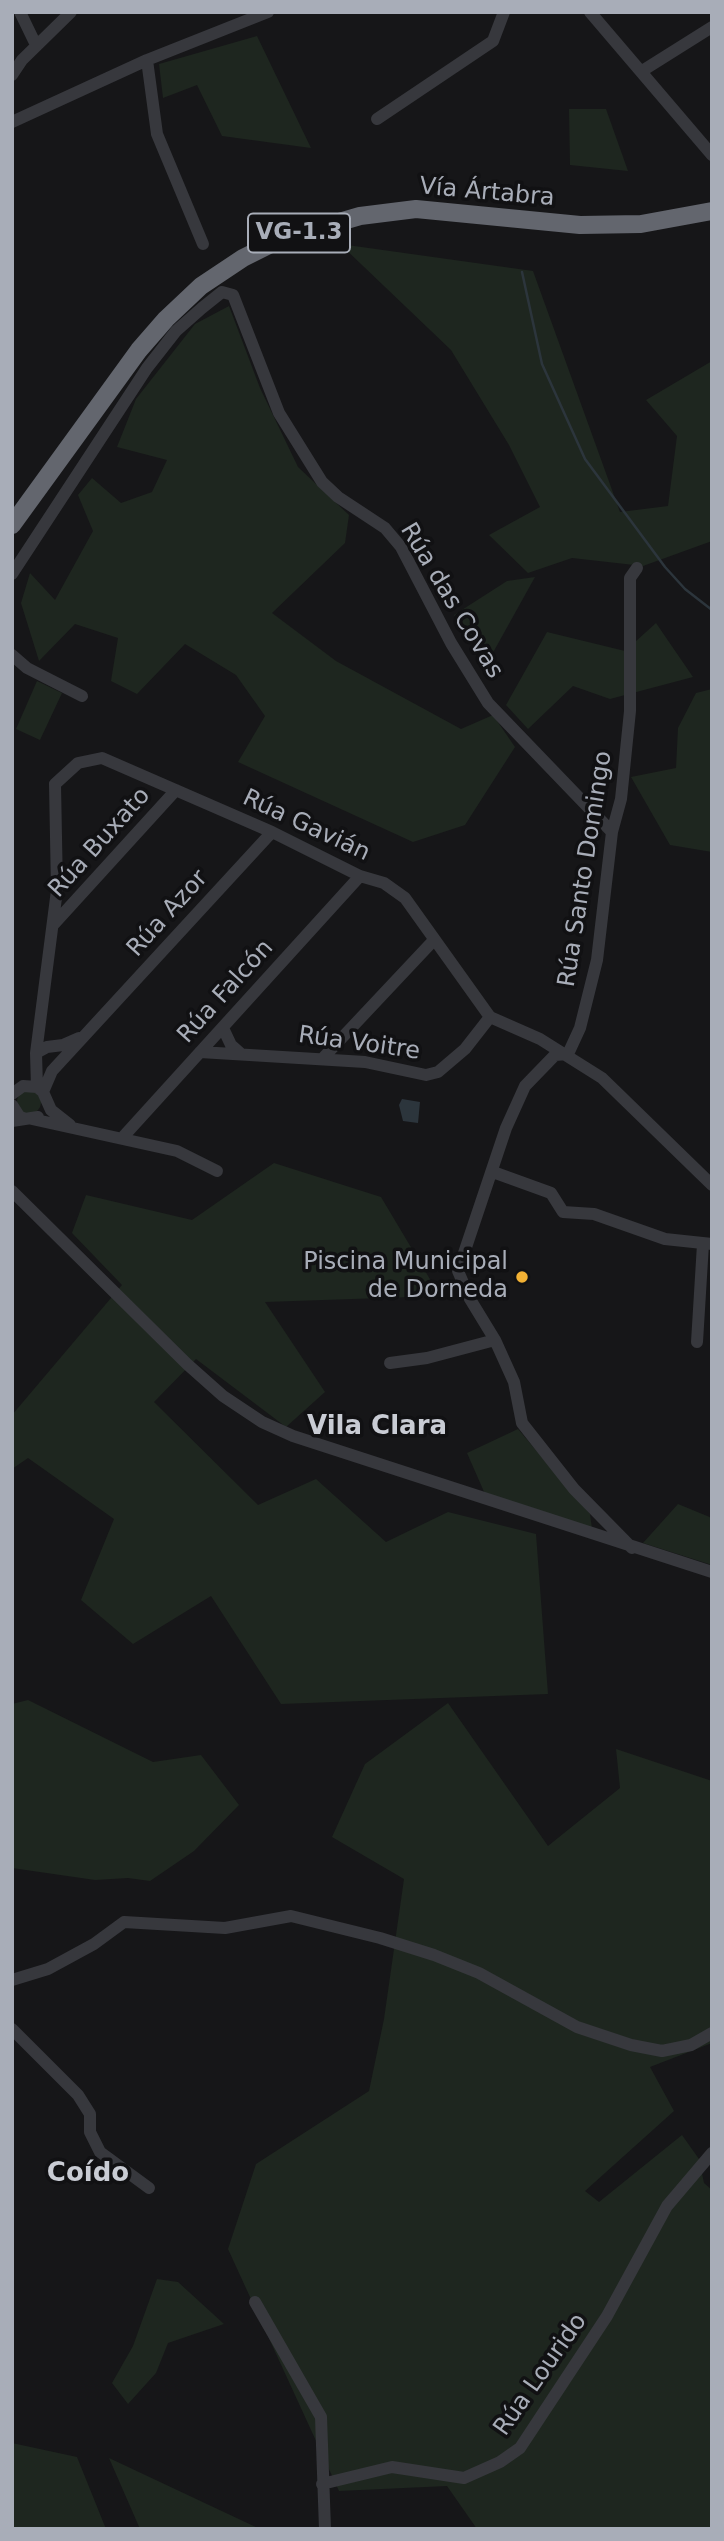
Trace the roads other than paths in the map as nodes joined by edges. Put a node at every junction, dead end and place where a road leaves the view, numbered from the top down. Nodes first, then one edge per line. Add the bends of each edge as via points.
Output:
1 (20, 12) edge
2 (71, 12) edge
3 (268, 12) edge
4 (504, 12) edge
5 (590, 12) edge
6 (712, 27) edge
7 (36, 45) junction
8 (147, 60) junction
9 (642, 71) junction
10 (12, 75) edge
11 (377, 119) dead end
12 (12, 122) edge
13 (712, 155) edge
14 (712, 211) edge
15 (203, 244) dead end
16 (12, 524) edge
17 (637, 568) dead end
18 (12, 574) edge
19 (12, 655) edge
20 (82, 696) dead end
21 (176, 790) junction
22 (272, 832) junction
23 (612, 832) junction
24 (360, 876) junction
25 (54, 924) junction
26 (433, 942) junction
27 (491, 1017) junction
28 (42, 1018) junction
29 (96, 1025) junction
30 (223, 1027) junction
31 (63, 1045) junction
32 (200, 1052) junction
33 (240, 1053) junction
34 (568, 1054) junction
35 (35, 1057) junction
36 (323, 1058) junction
37 (42, 1092) junction
38 (15, 1095) edge
39 (23, 1120) edge
40 (76, 1128) junction
41 (123, 1137) junction
42 (217, 1171) dead end
43 (493, 1172) junction
44 (712, 1185) edge
45 (12, 1191) edge
46 (708, 1244) edge
47 (495, 1340) junction
48 (697, 1342) dead end
49 (390, 1363) dead end
50 (632, 1548) junction
51 (712, 1572) edge
52 (12, 1980) edge
53 (12, 2029) edge
54 (712, 2033) edge
55 (712, 2153) edge
56 (149, 2188) dead end
57 (255, 2302) dead end
58 (322, 2484) junction
59 (326, 2529) edge

1 - 7 street
2 - 7 street
3 - 8 street
4 - 11 street via 493,41
5 - 9 street
6 - 9 street
7 - 10 street
8 - 12 street
8 - 15 street via 157,134
9 - 13 street
14 - 16 highway, Vía Ártabra / VG-1.3 via 641,224 580,225 416,209 360,216 281,239 201,286 166,319
17 - 23 street, Rúa Santo Domingo via 629,578 630,711 621,799
18 - 23 street, Rúa das Covas via 124,400 176,331 222,292 233,295 279,414 322,482 386,528 488,703
19 - 20 street via 27,668
21 - 22 street, Rúa Gavián
21 - 25 street, Rúa Buxato
21 - 25 street, Rúa Gavián via 102,758 78,763 55,784
22 - 24 street, Rúa Gavián
22 - 29 street, Rúa Azor
23 - 34 street, Rúa Santo Domingo via 597,960 580,1028
24 - 26 street, Rúa Gavián via 384,883 405,898
24 - 30 street, Rúa Falcón
25 - 28 street, Rúa Gavián
26 - 27 street, Rúa Gavián
26 - 36 street
27 - 34 street, Rúa Gavián
27 - 36 street, Rúa Voitre via 465,1049 438,1072 426,1075
28 - 31 street via 47,1033
28 - 35 street, Rúa Gavián
29 - 31 street, Rúa Azor
29 - 37 street, Rúa Azor via 52,1070
30 - 32 street, Rúa Falcón
30 - 33 street
31 - 35 street, Rúa Azor via 47,1046
32 - 33 street, Rúa Voitre
32 - 41 street, Rúa Falcón
33 - 36 street, Rúa Voitre
34 - 43 street via 555,1055 526,1086 506,1128
34 - 44 street, Rúa Gavián via 602,1078
35 - 37 street, Rúa Gavián
35 - 38 street, Rúa Gavián
37 - 38 street
37 - 39 street, Rúa Azor via 44,1110
37 - 40 street via 51,1110
38 - 39 street
39 - 40 street
40 - 41 street
41 - 42 street via 177,1150
43 - 46 street via 551,1193 563,1212 594,1214 665,1239
43 - 47 street via 458,1271
45 - 50 street via 187,1364 262,1422
46 - 48 street
47 - 49 street
47 - 50 street via 514,1382 522,1423 575,1489
50 - 51 street
52 - 54 street via 48,1969 124,1922 225,1928 292,1916 434,1955 479,1973 577,2027 631,2045 662,2051 691,2045
53 - 56 street via 78,2095 90,2114 90,2132 100,2152
55 - 58 street, Rúa Lourido via 667,2206 607,2316 520,2448 464,2478 391,2467
57 - 58 street via 321,2417
58 - 59 street

